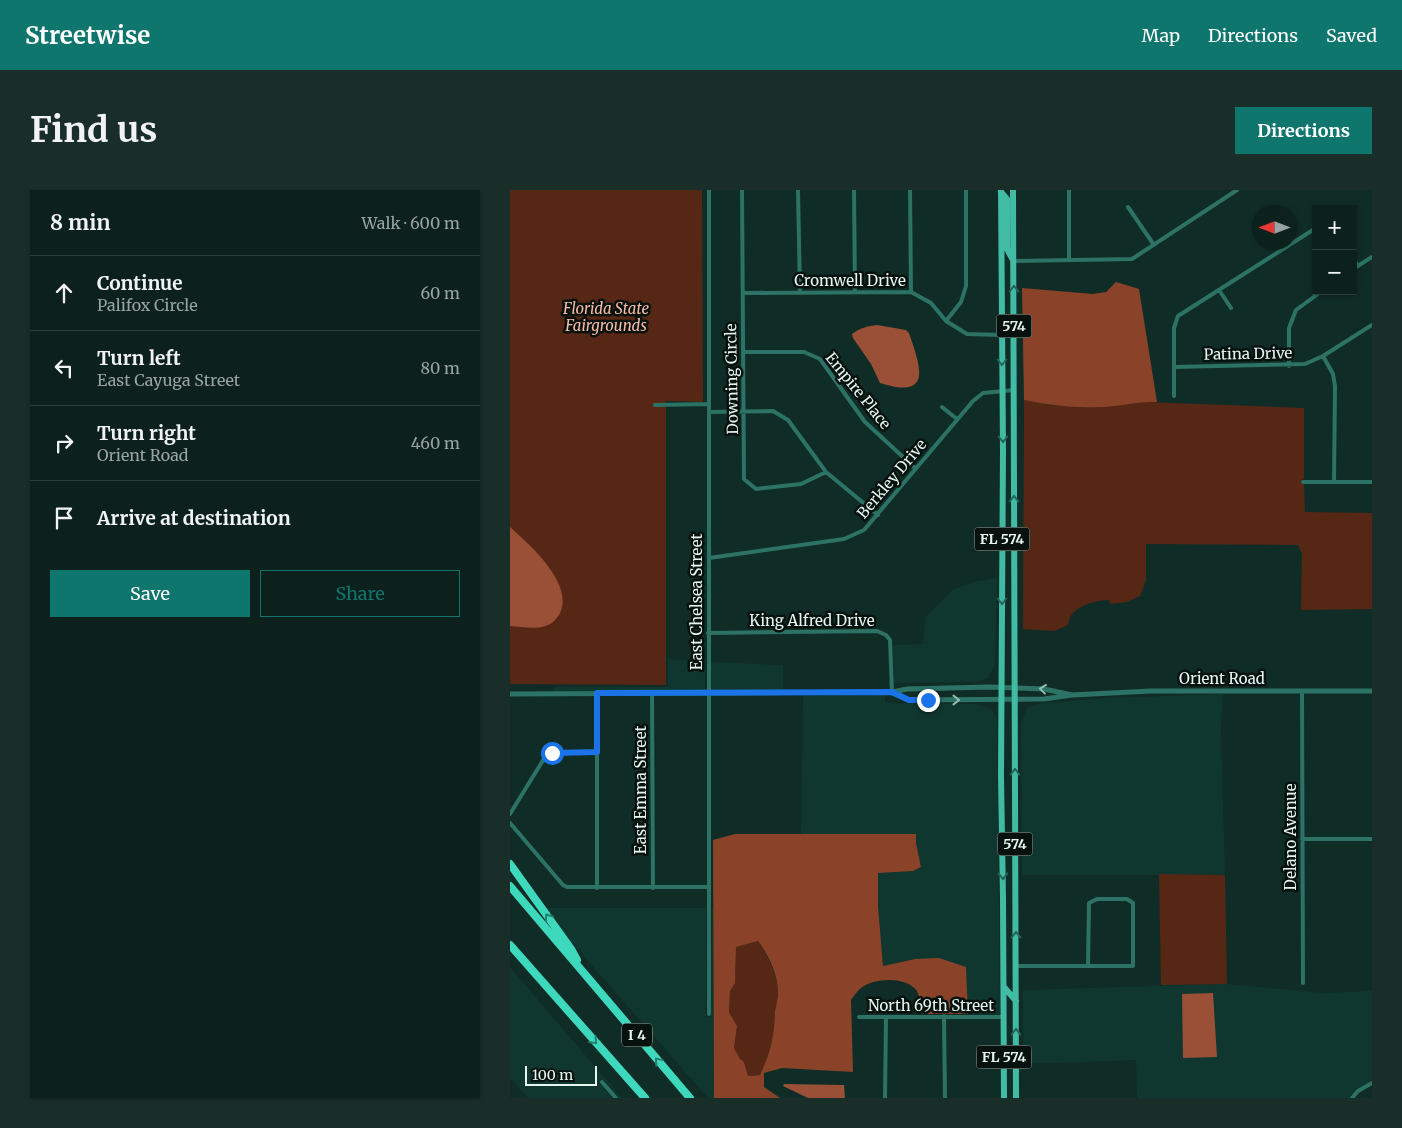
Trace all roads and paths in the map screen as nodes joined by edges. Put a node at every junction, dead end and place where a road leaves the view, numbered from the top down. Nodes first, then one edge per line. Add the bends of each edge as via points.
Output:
1 (708, 190) edge
2 (742, 190) edge
3 (798, 190) edge
4 (854, 190) edge
5 (910, 190) edge
6 (966, 190) edge
7 (1013, 190) edge
8 (1069, 190) edge
9 (1237, 190) edge
10 (1001, 191) edge
11 (1128, 206) dead end
12 (1312, 231) edge
13 (1154, 246) junction
14 (1372, 256) edge
15 (1069, 260) junction
16 (1014, 261) junction
17 (1358, 266) edge
18 (1002, 275) junction
19 (1219, 290) junction
20 (855, 291) junction
21 (800, 292) junction
22 (911, 292) junction
23 (742, 293) junction
24 (1317, 295) edge
25 (1231, 308) dead end
26 (946, 321) junction
27 (1372, 326) edge
28 (1002, 335) junction
29 (744, 352) junction
30 (1323, 356) junction
31 (1289, 366) junction
32 (1174, 367) junction
33 (1002, 390) junction
34 (1014, 390) junction
35 (1174, 396) dead end
36 (709, 404) junction
37 (655, 405) dead end
38 (942, 406) dead end
39 (709, 412) junction
40 (744, 412) junction
41 (957, 419) junction
42 (915, 468) junction
43 (826, 472) junction
44 (1304, 482) dead end
45 (1334, 482) junction
46 (1372, 482) edge
47 (878, 515) junction
48 (709, 558) junction
49 (708, 633) junction
50 (1001, 687) junction
51 (1014, 688) junction
52 (1302, 691) junction
53 (1372, 691) edge
54 (892, 692) junction
55 (597, 693) junction
56 (652, 693) junction
57 (510, 694) edge
58 (708, 694) junction
59 (1072, 696) junction
60 (1001, 699) junction
61 (1014, 699) junction
62 (597, 752) junction
63 (510, 814) edge
64 (510, 823) edge
65 (1302, 839) junction
66 (1372, 839) edge
67 (510, 864) edge
68 (510, 886) edge
69 (709, 887) junction
70 (597, 888) junction
71 (653, 888) junction
72 (510, 945) edge
73 (510, 954) edge
74 (1016, 966) junction
75 (1088, 966) junction
76 (584, 973) junction
77 (1303, 983) dead end
78 (1004, 987) junction
79 (1016, 1001) junction
80 (562, 1005) junction
81 (709, 1014) dead end
82 (1004, 1014) junction
83 (944, 1016) junction
84 (859, 1017) dead end
85 (886, 1017) junction
86 (602, 1082) dead end
87 (1372, 1083) edge
88 (616, 1098) edge
89 (645, 1098) edge
90 (690, 1098) edge
91 (885, 1098) edge
92 (945, 1098) edge
93 (1004, 1098) edge
94 (1016, 1098) edge
95 (1352, 1098) edge

1 - 36 street, East Chelsea Street
2 - 23 street, Downing Circle
3 - 21 street
4 - 20 street
5 - 22 street
6 - 26 street via 966,286 961,302
7 - 16 main road, 574
8 - 15 street
9 - 13 street
10 - 16 main road via 1007,199 1007,249
10 - 18 main road, FL 574
11 - 13 street
12 - 19 street
13 - 15 street via 1132,259
14 - 17 street
15 - 16 street
16 - 18 main road
34 -> 16 main road, 574
18 - 28 main road, FL 574
19 - 25 street
19 - 32 street via 1178,316 1174,328
20 - 21 street, Cromwell Drive
20 - 22 street, Cromwell Drive
21 - 23 street, Cromwell Drive
22 - 26 street, Cromwell Drive via 930,303
23 - 29 street, Downing Circle
24 - 31 street via 1296,310 1289,328
26 - 28 street, Cromwell Drive via 967,334
27 - 30 street, Patina Drive
28 -> 33 main road, FL 574
29 - 40 street, Downing Circle
29 - 42 street, Empire Place via 804,352 820,359 865,422
30 - 31 street, Patina Drive via 1305,364
30 - 45 street via 1335,386
31 - 32 street, Patina Drive
32 - 35 street
33 - 34 street, Berkley Drive
33 - 41 street, Berkley Drive via 982,393
33 -> 50 main road, FL 574
51 -> 34 main road, 574
36 - 37 street
36 - 39 street, East Chelsea Street
38 - 41 street
39 - 40 street
39 - 48 street, East Chelsea Street
40 - 43 street via 773,411 788,420
40 - 43 street, Downing Circle via 744,479 756,489 800,484
41 - 42 street, Berkley Drive
42 - 47 street, Berkley Drive
43 - 47 street
44 - 45 street
45 - 46 street
47 - 48 street, Berkley Drive via 864,530 844,538
48 - 49 street, East Chelsea Street
49 - 54 street, King Alfred Drive via 877,631 890,640
49 - 58 street, East Chelsea Street
50 - 51 street, Orient Road
50 - 54 street, Orient Road
50 - 60 main road, FL 574
59 -> 51 street, Orient Road via 1044,689
51 - 61 main road, 574
52 - 53 street, Orient Road
52 - 59 street, Orient Road via 1151,691
52 - 65 street, Delano Avenue
54 - 58 street, Orient Road
54 -> 60 street, Orient Road via 909,700
55 - 56 street, Orient Road
55 - 57 street, Orient Road
55 - 62 street
56 - 58 street, Orient Road
56 - 71 street, East Emma Street
58 - 69 street, East Chelsea Street
59 - 61 street, Orient Road
60 - 61 street, Orient Road
60 -> 78 main road, FL 574
74 -> 61 main road, 574
62 - 63 street via 549,754
62 - 70 street
64 - 70 street via 563,885
65 - 66 street
65 - 77 street, Delano Avenue
76 -> 67 highway via 571,949
68 - 76 highway, I 4
69 - 71 street
69 - 81 street, East Chelsea Street
70 - 71 street
72 - 80 highway, I 4
73 - 80 highway
74 - 75 street
74 - 79 main road, 574
75 - 75 street via 1133,966 1133,903 1127,899 1096,899 1089,903
90 -> 76 highway, I 4
78 - 79 main road
78 - 82 main road, FL 574
79 - 82 main road
94 -> 79 main road, 574
80 -> 89 highway, I 4
82 - 83 street, North 69th Street
82 - 93 main road, FL 574
83 - 85 street, North 69th Street
83 - 92 street
84 - 85 street, North 69th Street
85 - 91 street
86 - 88 street
87 - 95 street

